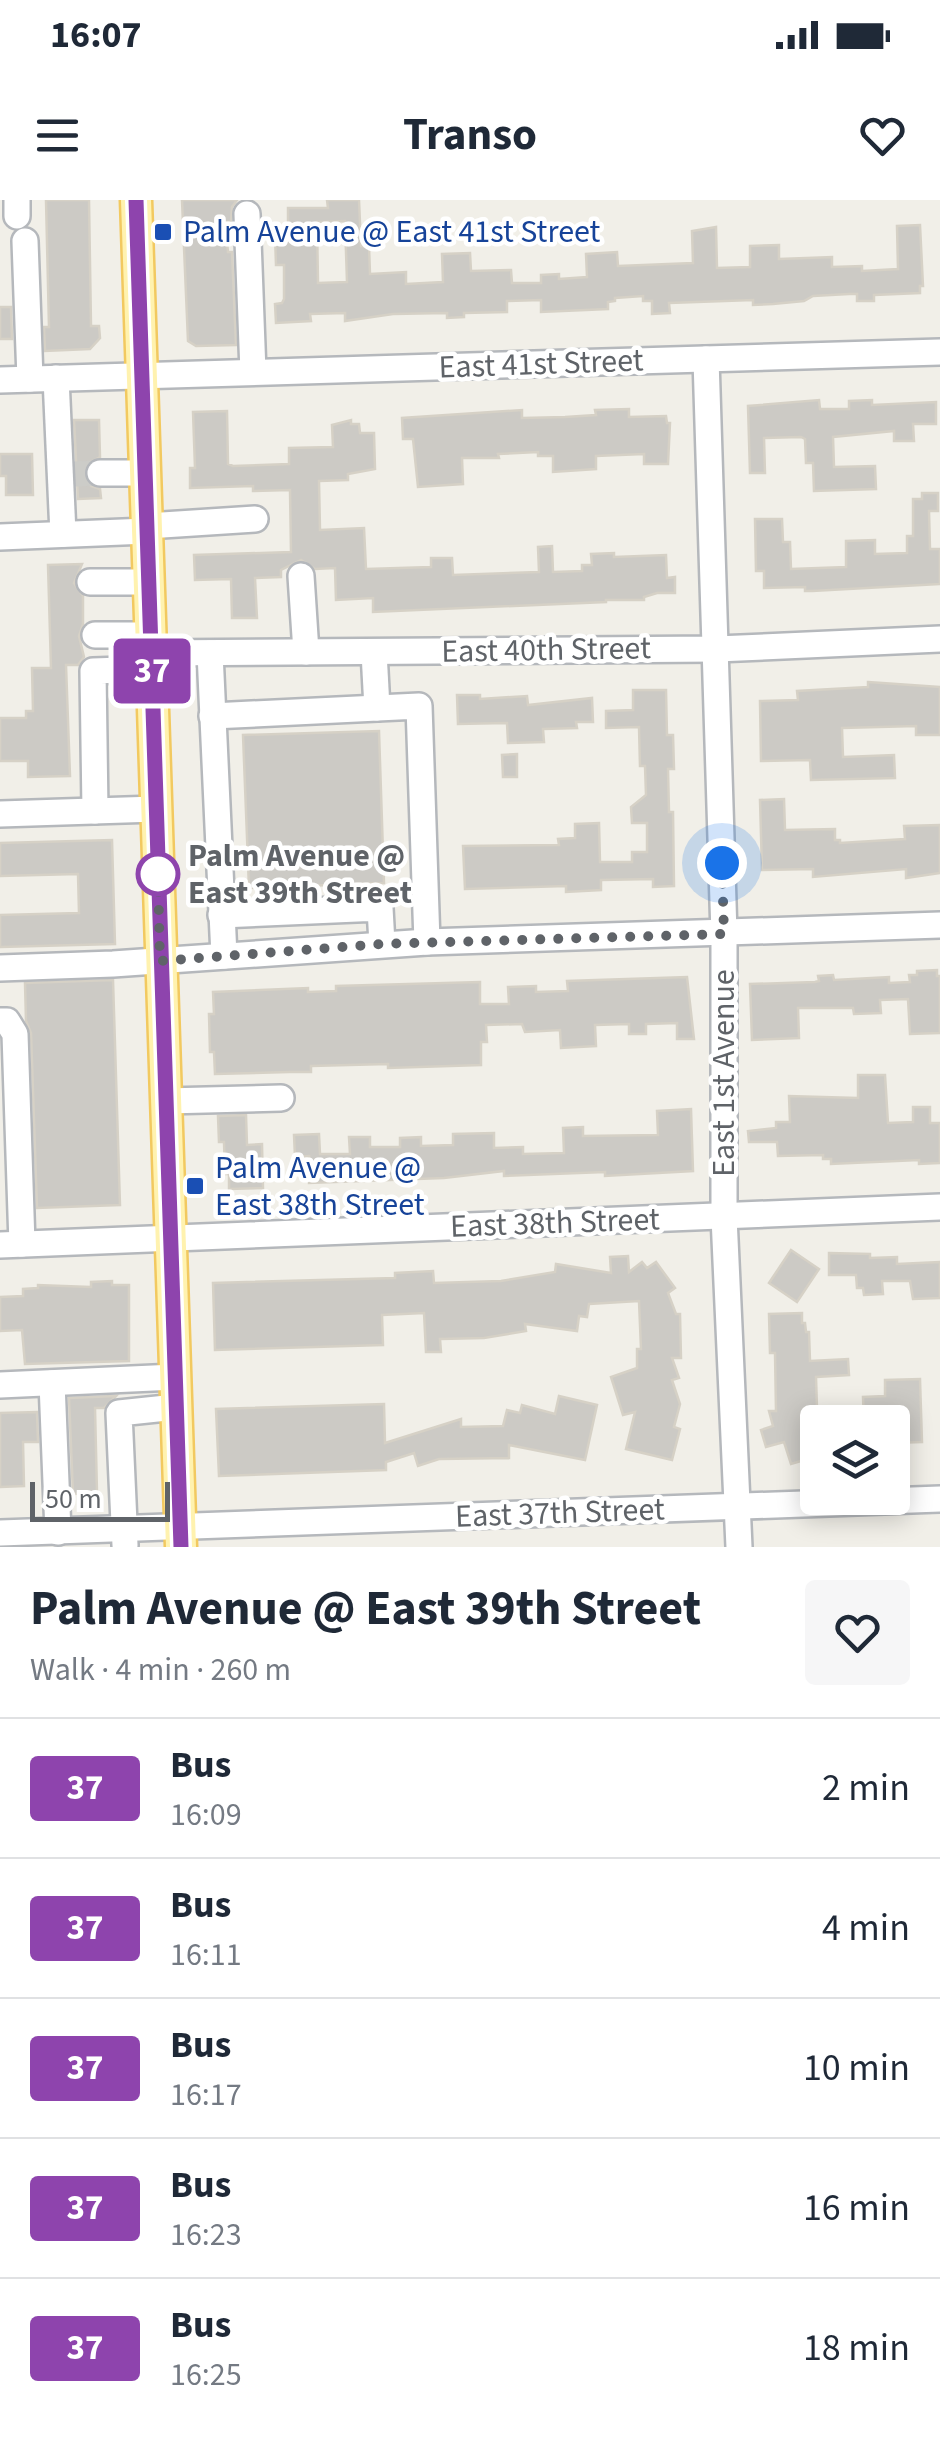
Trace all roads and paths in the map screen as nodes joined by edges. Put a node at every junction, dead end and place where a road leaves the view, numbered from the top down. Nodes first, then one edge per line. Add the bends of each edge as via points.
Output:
1 (136, 200) edge
2 (247, 214) dead end
3 (20, 219) edge
4 (940, 352) edge
5 (706, 360) junction
6 (253, 372) junction
7 (142, 375) junction
8 (43, 378) junction
9 (0, 380) edge
10 (100, 473) tunnel mouth
11 (145, 473) junction
12 (255, 518) dead end
13 (147, 528) junction
14 (63, 534) junction
15 (0, 537) edge
16 (301, 576) dead end
17 (90, 582) dead end
18 (149, 582) junction
19 (95, 635) dead end
20 (940, 639) edge
21 (716, 648) junction
22 (151, 652) junction
23 (306, 652) junction
24 (374, 652) junction
25 (210, 653) junction
26 (377, 708) junction
27 (212, 716) junction
28 (156, 809) junction
29 (95, 811) junction
30 (0, 814) edge
31 (221, 915) junction
32 (940, 925) edge
33 (724, 934) junction
34 (427, 942) junction
35 (382, 944) junction
36 (224, 956) junction
37 (160, 961) junction
38 (0, 968) edge
39 (0, 1021) edge
40 (280, 1098) dead end
41 (166, 1101) junction
42 (940, 1207) edge
43 (724, 1217) junction
44 (170, 1236) junction
45 (11, 1244) edge
46 (52, 1383) junction
47 (0, 1385) edge
48 (176, 1392) junction
49 (940, 1499) edge
50 (738, 1506) junction
51 (0, 1534) edge
52 (51, 1537) edge
53 (181, 1538) edge
54 (124, 1539) edge
55 (739, 1547) edge

1 - 7 main road
2 - 6 street
3 - 8 street
4 - 5 street, East 41st Street
5 - 6 street, East 41st Street
5 - 21 street, East 1st Avenue
6 - 7 street, East 41st Street
7 - 8 street, East 41st Street
7 - 11 main road
8 - 9 street, East 41st Street
8 - 14 street via 67,474
10 - 11 street
11 - 13 main road
12 - 13 street
13 - 14 street
13 - 18 main road
14 - 15 street
16 - 23 street
17 - 18 street
18 - 22 main road
19 - 22 street
20 - 21 street, East 40th Street
21 - 24 street, East 40th Street
21 - 33 street, East 1st Avenue
22 - 25 street, East 40th Street
22 - 28 main road
22 - 29 street via 93,671
23 - 24 street, East 40th Street
23 - 25 street, East 40th Street
24 - 26 street
25 - 27 street
26 - 27 street
26 - 34 street via 420,706
27 - 31 street
28 - 29 street
28 - 37 main road
29 - 30 street
31 - 35 street via 380,908
31 - 36 street
32 - 33 street
33 - 34 street
33 - 43 street, East 1st Avenue
34 - 35 street
35 - 36 street
36 - 37 street
37 - 38 street
37 - 41 main road
39 - 45 street via 15,1034
40 - 41 street
41 - 44 main road
42 - 43 street, East 38th Street
43 - 44 street, East 38th Street
43 - 50 street, East 1st Avenue
44 - 45 street, East 38th Street
44 - 48 main road
46 - 47 street
46 - 48 street
46 - 52 street
48 - 53 main road
48 - 54 street via 119,1413
49 - 50 street, East 37th Street
50 - 53 street, East 37th Street
50 - 55 street, East 1st Avenue
51 - 52 street, East 37th Street
52 - 54 street, East 37th Street
53 - 54 street, East 37th Street

